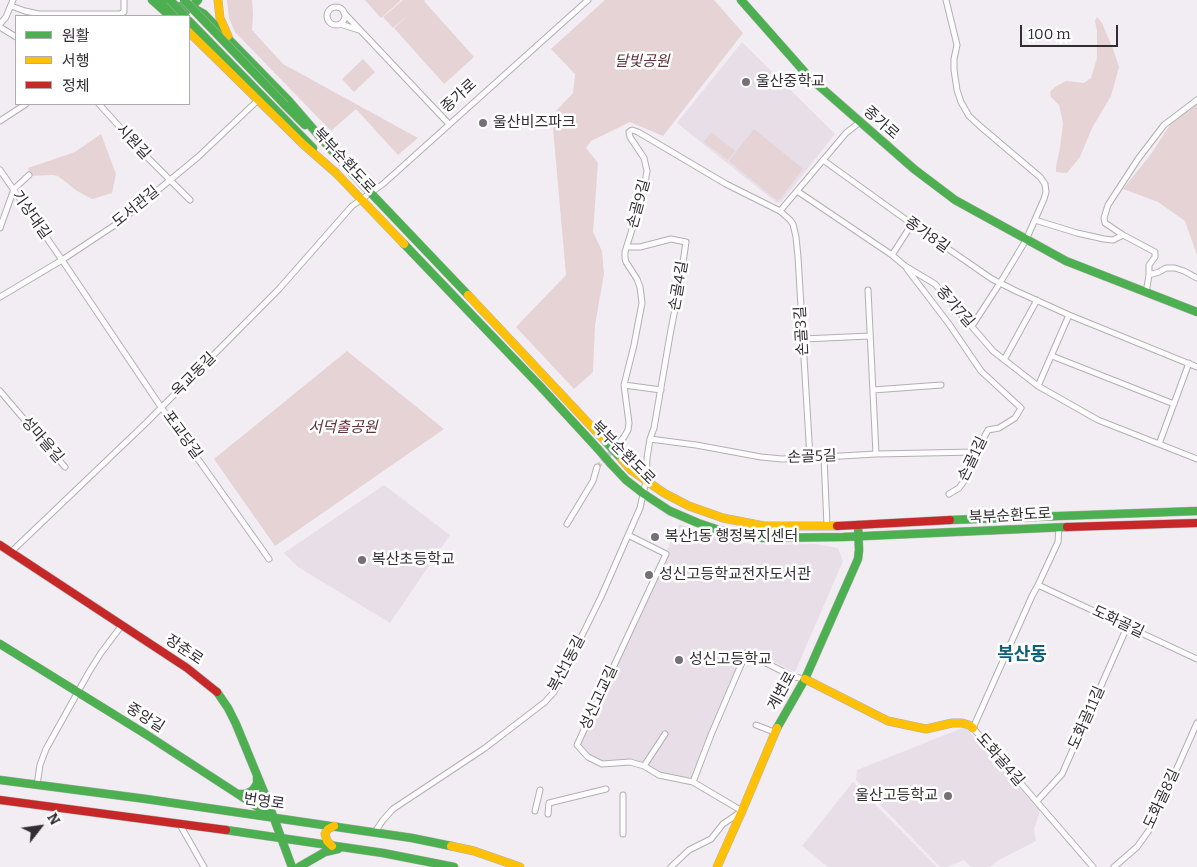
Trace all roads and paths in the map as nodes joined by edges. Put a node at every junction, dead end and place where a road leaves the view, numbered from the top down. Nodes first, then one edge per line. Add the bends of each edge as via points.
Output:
1 (124, 0) edge
2 (152, 0) edge
3 (184, 0) edge
4 (218, 0) edge
5 (588, 0) edge
6 (740, 0) edge
7 (946, 0) edge
8 (163, 2) edge
9 (12, 3) edge
10 (193, 3) edge
11 (344, 13) junction
12 (170, 15) edge
13 (183, 15) edge
14 (185, 15) edge
15 (190, 22) edge
16 (340, 24) junction
17 (0, 25) edge
18 (360, 30) junction
19 (190, 33) edge
20 (15, 36) edge
21 (230, 40) junction
22 (258, 100) junction
23 (1197, 100) edge
24 (24, 105) edge
25 (100, 105) edge
26 (0, 121) edge
27 (860, 122) junction
28 (449, 124) junction
29 (823, 160) junction
30 (345, 166) junction
31 (0, 170) edge
32 (336, 173) junction
33 (29, 175) dead end
34 (170, 180) junction
35 (14, 189) junction
36 (797, 191) junction
37 (371, 193) junction
38 (360, 199) junction
39 (190, 200) dead end
40 (780, 211) junction
41 (1035, 220) junction
42 (912, 224) junction
43 (0, 228) edge
44 (1123, 235) junction
45 (1026, 240) junction
46 (627, 247) junction
47 (892, 255) junction
48 (62, 260) junction
49 (905, 266) junction
50 (1149, 275) junction
51 (1197, 278) edge
52 (1000, 284) junction
53 (868, 290) dead end
54 (1146, 293) junction
55 (0, 297) edge
56 (1036, 300) junction
57 (1197, 312) edge
58 (1070, 315) junction
59 (972, 326) junction
60 (870, 336) junction
61 (803, 339) junction
62 (1052, 356) junction
63 (1004, 360) junction
64 (1189, 364) junction
65 (1197, 367) edge
66 (624, 385) junction
67 (941, 385) dead end
68 (1038, 386) junction
69 (661, 390) junction
70 (873, 390) junction
71 (0, 391) edge
72 (1174, 404) junction
73 (161, 407) junction
74 (650, 439) junction
75 (619, 443) tunnel mouth
76 (1159, 444) junction
77 (976, 452) junction
78 (876, 454) junction
79 (824, 457) junction
80 (810, 458) junction
81 (1197, 459) edge
82 (65, 467) dead end
83 (597, 467) tunnel mouth
84 (646, 481) junction
85 (644, 494) junction
86 (949, 494) dead end
87 (1197, 510) edge
88 (1197, 523) edge
89 (568, 524) dead end
90 (858, 525) junction
91 (1110, 525) junction
92 (827, 526) junction
93 (1059, 527) junction
94 (1197, 527) edge
95 (628, 535) junction
96 (859, 537) junction
97 (0, 545) edge
98 (11, 552) junction
99 (270, 558) dead end
100 (1038, 585) junction
101 (122, 624) junction
102 (1127, 627) junction
103 (0, 644) edge
104 (1197, 659) edge
105 (805, 679) junction
106 (77, 692) junction
107 (1197, 723) edge
108 (756, 725) dead end
109 (973, 728) junction
110 (774, 732) junction
111 (665, 734) dead end
112 (644, 766) junction
113 (257, 774) junction
114 (0, 780) edge
115 (693, 782) junction
116 (37, 785) junction
117 (606, 789) dead end
118 (540, 790) dead end
119 (237, 793) junction
120 (623, 795) dead end
121 (0, 800) edge
122 (1037, 801) junction
123 (535, 811) dead end
124 (742, 811) junction
125 (548, 814) dead end
126 (274, 818) junction
127 (179, 823) junction
128 (334, 826) junction
129 (375, 832) junction
130 (623, 834) dead end
131 (282, 838) junction
132 (332, 846) junction
133 (344, 848) junction
134 (204, 867) edge
135 (292, 867) edge
136 (299, 867) edge
137 (454, 867) edge
138 (520, 867) edge
139 (671, 867) edge
140 (717, 867) edge
141 (1093, 867) edge
142 (1114, 867) edge

1 - 9 street via 124,12 120,14 39,14 25,11
2 - 8 main road
3 - 30 main road, 북부순환도로, bridge
4 - 21 main road via 220,18
5 - 28 street, 종가로
6 - 27 main road, 종가로 via 809,77
7 - 41 street via 957,45 954,70 961,102 980,127 1043,181 1046,192
8 - 10 main road via 177,7
8 - 12 main road
8 - 13 main road, bridge
9 - 17 street
10 - 12 main road via 185,11
10 - 14 main road
10 - 21 main road
11 - 16 street
11 - 16 street via 335,8 327,14 330,22
11 - 18 street
15 - 32 main road, 북부순환도로
16 - 18 street
17 - 20 street
18 - 28 street
19 - 22 main road
21 - 30 main road
22 - 32 main road
22 - 34 street, 도서관길
23 - 44 street via 1164,125 1108,205 1105,223
24 - 26 street
25 - 34 street, 시원길
27 - 29 street
27 - 45 main road, 종가로 via 949,195
28 - 37 street, 종가로
29 - 36 street
29 - 42 street, 종가8길
30 - 37 main road, 북부순환도로
31 - 35 street, 기상대길
32 - 38 main road, 북부순환도로
33 - 35 street
34 - 39 street, 시원길
34 - 48 street, 도서관길 via 118,223
35 - 43 street
35 - 48 street, 기상대길
36 - 40 street
36 - 47 street, 종가7길
37 - 38 street, 옥교동길
37 - 84 main road, 북부순환도로, bridge via 632,470
38 - 73 street, 옥교동길 via 279,289
38 - 85 main road, 북부순환도로, bridge via 626,480
40 - 46 street, 손골9길 via 632,130 630,137 644,158 647,171
40 - 61 street, 손골3길 via 795,229
41 - 44 street via 1104,239 1113,240
41 - 45 street
42 - 47 street
42 - 52 street, 종가8길
44 - 50 street via 1155,252 1149,265
45 - 52 street
45 - 54 main road, 종가로 via 1066,261
46 - 66 street, 손골9길 via 626,262 637,280 642,303
46 - 69 street, 손골4길 via 671,239 686,242
47 - 49 street, 종가7길
48 - 55 street, 도서관길
48 - 73 street, 포교당길
49 - 59 street, 종가7길 via 935,284
49 - 77 street, 손골1길 via 981,371 1021,408 1015,418 999,428 988,430
50 - 51 street via 1175,268
50 - 54 street
52 - 56 street, 종가8길
52 - 59 street
53 - 60 street
54 - 57 main road, 종가로
56 - 58 street, 종가8길
56 - 63 street
58 - 62 street
58 - 64 street, 종가8길
59 - 63 street, 종가7길
60 - 61 street
60 - 70 street
61 - 80 street, 손골3길
62 - 68 street
62 - 72 street
63 - 68 street, 종가7길
64 - 65 street, 종가8길
64 - 72 street
66 - 69 street
66 - 75 street, 손골9길 via 629,423
67 - 70 street
68 - 76 street, 종가7길 via 1098,420
69 - 74 street, 손골4길
70 - 78 street
71 - 82 street, 성마을길
72 - 76 street
73 - 98 street, 옥교동길
73 - 99 street, 포교당길
74 - 80 street, 손골5길 via 782,459
74 - 84 street, 손골4길
76 - 81 street, 종가7길
77 - 78 street, 손골5길
77 - 86 street, 손골1길 via 969,474 959,488
78 - 79 street, 손골5길
79 - 80 street, 손골5길
79 - 92 street
83 - 89 street via 593,481
84 - 85 street, 복산1동길
84 - 92 main road, 북부순환도로 via 677,500 723,518 764,526
85 - 95 street, 복산1동길
85 - 96 main road, 북부순환도로 via 685,517 743,536
87 - 90 main road, 북부순환도로
88 - 91 main road, 북부순환도로
90 - 92 main road, 북부순환도로
90 - 96 main road, 계변로
91 - 93 main road, 북부순환도로
91 - 94 main road
93 - 96 main road, 북부순환도로
93 - 100 street, 도화골4길 via 1058,542
95 - 112 street, 성신고교길 via 666,554 578,745 588,757 602,764 630,762
95 - 129 street, 복산1동길 via 554,692 485,748 394,809
96 - 105 main road, 계변로 via 858,559
97 - 98 main road, 장춘로
98 - 101 main road, 장춘로
100 - 102 street, 도화골길
100 - 109 street, 도화골4길
101 - 106 street
101 - 113 main road, 장춘로 via 216,692 232,716
102 - 104 street, 도화골길
102 - 122 street, 도화골11길 via 1062,774
103 - 106 main road, 중앙길
105 - 109 main road via 888,721 926,729 952,723
105 - 110 main road, 계변로
105 - 115 street via 794,677 746,653
106 - 116 street via 46,749
106 - 119 main road, 중앙길
107 - 142 street, 도화골8길 via 1150,829 1137,847
108 - 110 street
109 - 122 street, 도화골4길
110 - 124 main road, 계변로
111 - 112 street
112 - 115 street, 성신고교길 via 659,775
113 - 119 main road via 257,784 252,791
113 - 126 main road, 장춘로
114 - 116 main road, 번영로
115 - 124 street, 성신고교길
116 - 126 main road, 번영로
117 - 125 street via 549,803
118 - 123 street
119 - 126 main road, 중앙길
120 - 130 street
121 - 127 main road
122 - 141 street, 도화골4길
124 - 139 street
124 - 140 main road, 계변로
126 - 128 main road, 번영로
126 - 131 main road, 장춘로
127 - 131 main road
127 - 134 street
128 - 129 main road, 번영로
128 - 132 main road via 325,834
129 - 138 main road, 번영로 via 441,843
131 - 132 main road
131 - 135 main road, 장춘로
132 - 133 main road
133 - 136 main road via 325,852
133 - 137 main road

